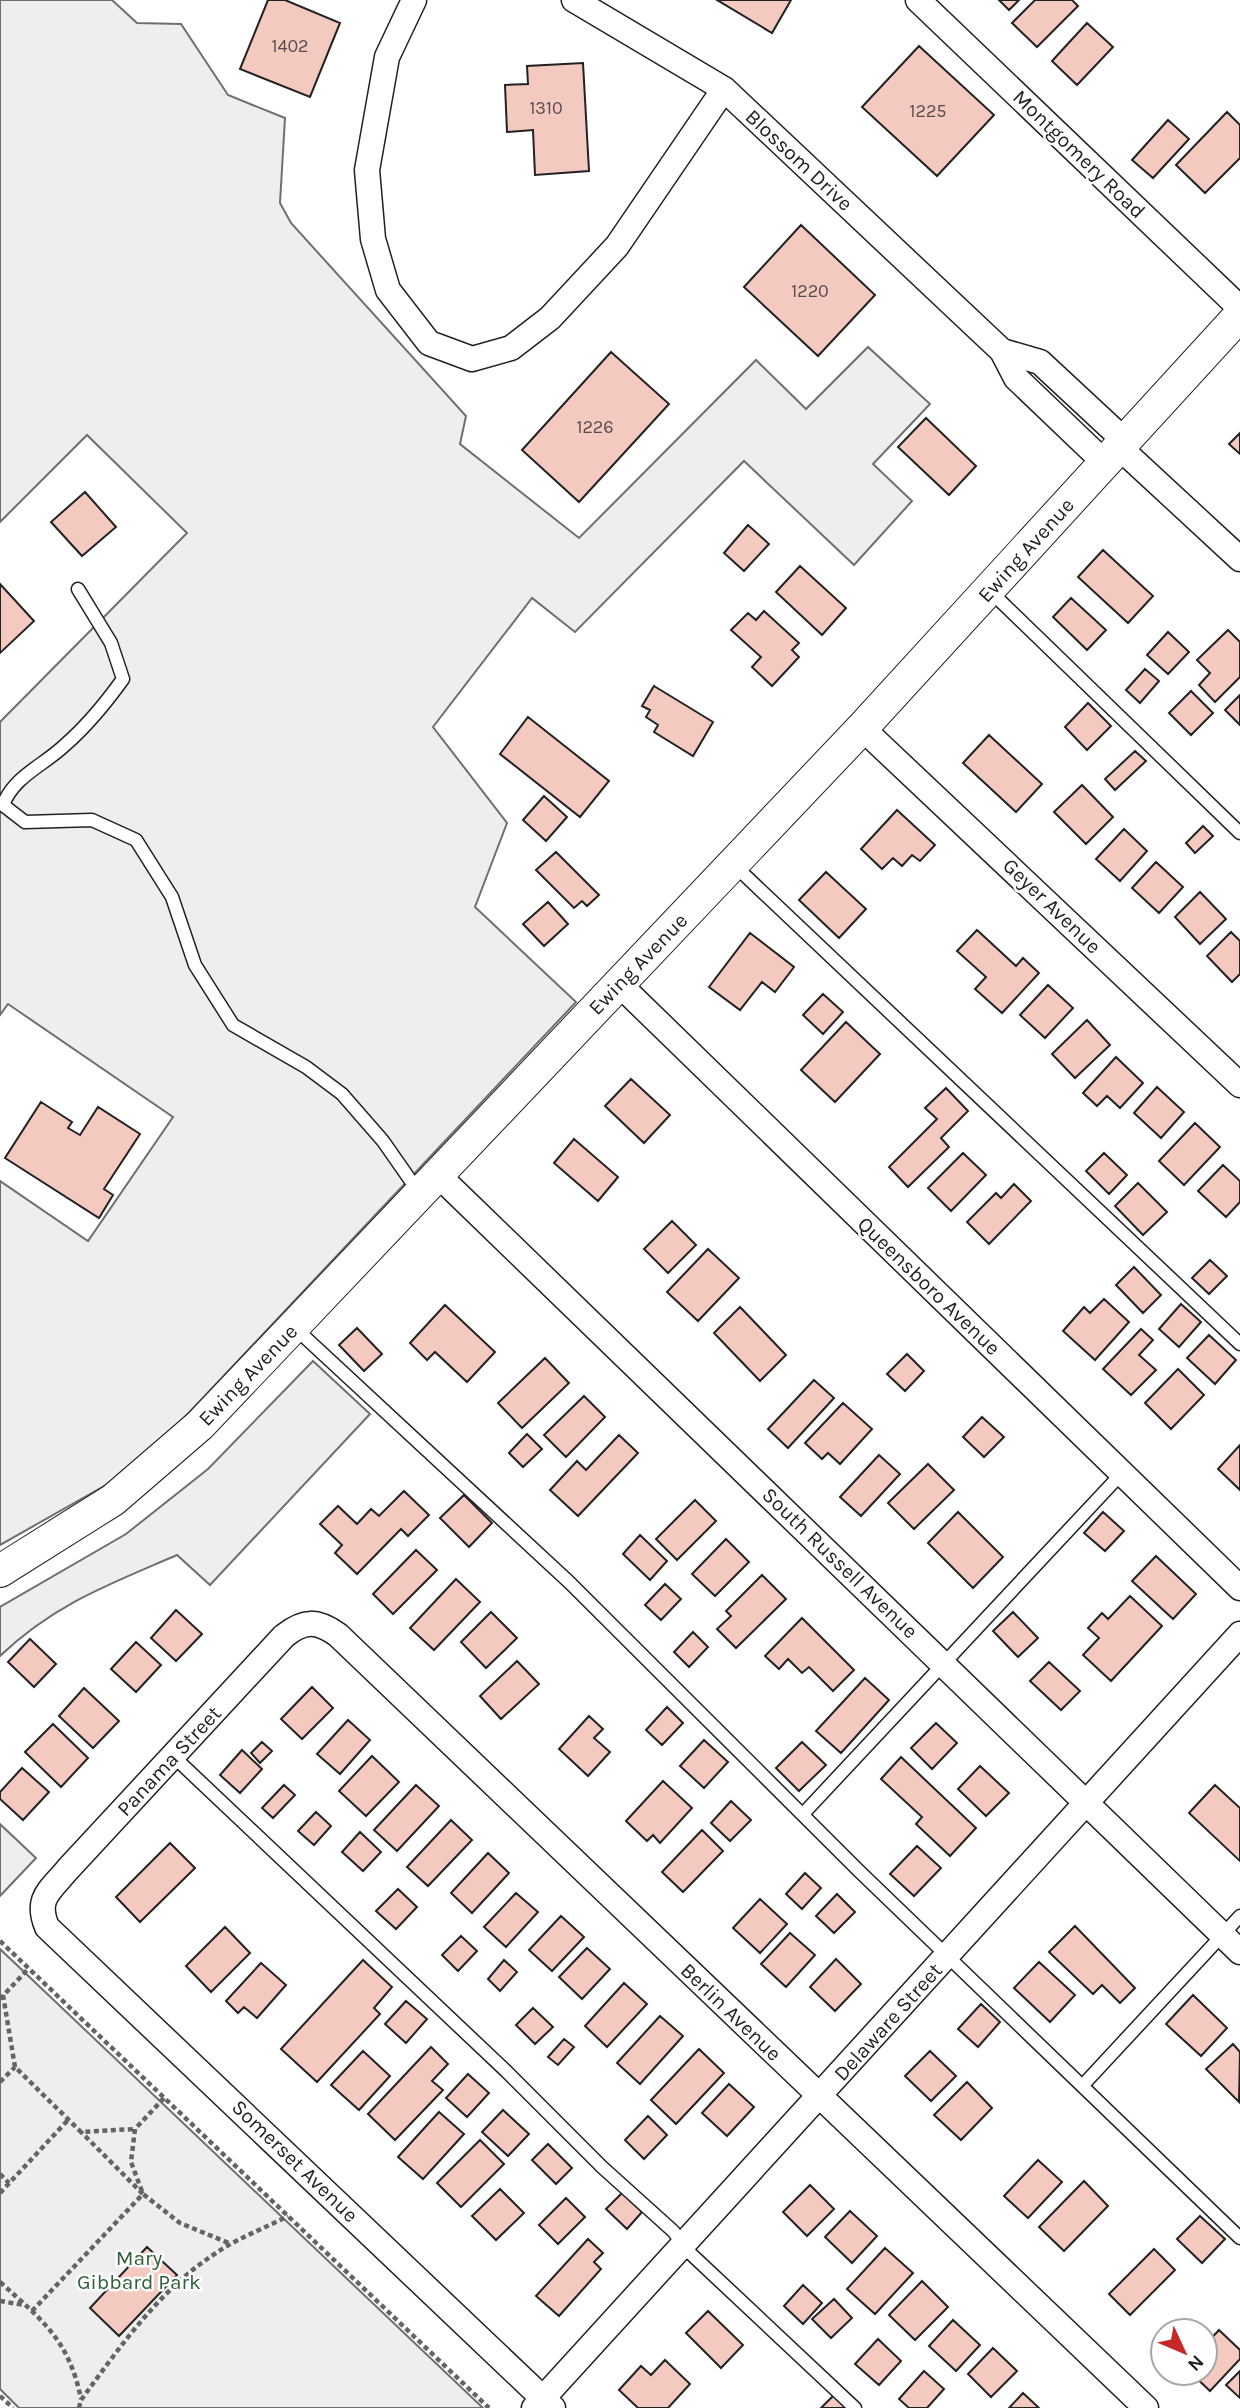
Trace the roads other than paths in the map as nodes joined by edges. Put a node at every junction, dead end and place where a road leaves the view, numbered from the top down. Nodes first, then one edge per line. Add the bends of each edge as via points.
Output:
1 (414, 0) edge
2 (573, 0) edge
3 (918, 0) edge
4 (724, 89) junction
5 (1240, 308) edge
6 (1240, 315) edge
7 (1117, 451) junction
8 (1240, 559) edge
9 (78, 589) dead end
10 (989, 590) junction
11 (862, 728) junction
12 (1240, 833) edge
13 (734, 865) junction
14 (619, 984) junction
15 (1240, 1085) edge
16 (429, 1184) junction
17 (294, 1327) junction
18 (1240, 1344) edge
19 (1122, 1473) junction
20 (0, 1571) edge
21 (1240, 1588) edge
22 (311, 1622) joint
23 (1240, 1634) edge
24 (943, 1663) junction
25 (173, 1756) junction
26 (1087, 1805) junction
27 (803, 1814) junction
28 (41, 1913) joint
29 (1240, 1916) edge
30 (1231, 1943) edge
31 (948, 1956) junction
32 (1084, 2084) junction
33 (819, 2096) junction
34 (1240, 2238) edge
35 (683, 2244) junction
36 (543, 2405) edge
37 (855, 2408) edge
38 (1146, 2408) edge

1 - 4 street via 387,57 367,170 373,239 388,290 429,343 472,359 511,348 550,318 617,246
2 - 4 street, Blossom Drive
3 - 5 street, Montgomery Road
4 - 7 street, Blossom Drive via 1002,351 1016,378
6 - 7 street, Ewing Avenue
7 - 8 street, Blossom Drive
7 - 10 street, Ewing Avenue
9 - 16 lane via 111,643 123,679 100,712 10,788 2,805 25,822 92,820 136,840 172,897 195,965 233,1025 342,1094
10 - 11 street, Ewing Avenue
10 - 12 lane
11 - 13 street, Ewing Avenue
11 - 15 street, Geyer Avenue
13 - 14 street, Ewing Avenue
13 - 18 lane
14 - 16 street, Ewing Avenue
14 - 19 street, Queensboro Avenue
16 - 17 street, Ewing Avenue
16 - 24 street, South Russell Avenue
17 - 20 street, Ewing Avenue via 201,1425 141,1478 69,1530
17 - 27 lane via 569,1582
19 - 21 street, Queensboro Avenue
19 - 24 lane
22 - 25 street, Panama Street via 284,1636
22 - 33 street, Berlin Avenue via 325,1625 348,1644
23 - 26 street, Delaware Street
24 - 26 street, South Russell Avenue
24 - 27 lane
25 - 28 street, Panama Street via 43,1899
25 - 35 lane
26 - 30 street, South Russell Avenue
26 - 31 street, Delaware Street
27 - 31 lane
28 - 36 street, Somerset Avenue via 47,1927
29 - 30 lane
30 - 32 lane
31 - 32 lane
31 - 33 street, Delaware Street
32 - 34 lane
33 - 35 street, Delaware Street
33 - 38 street, Berlin Avenue
35 - 36 street, Delaware Street
35 - 37 lane

